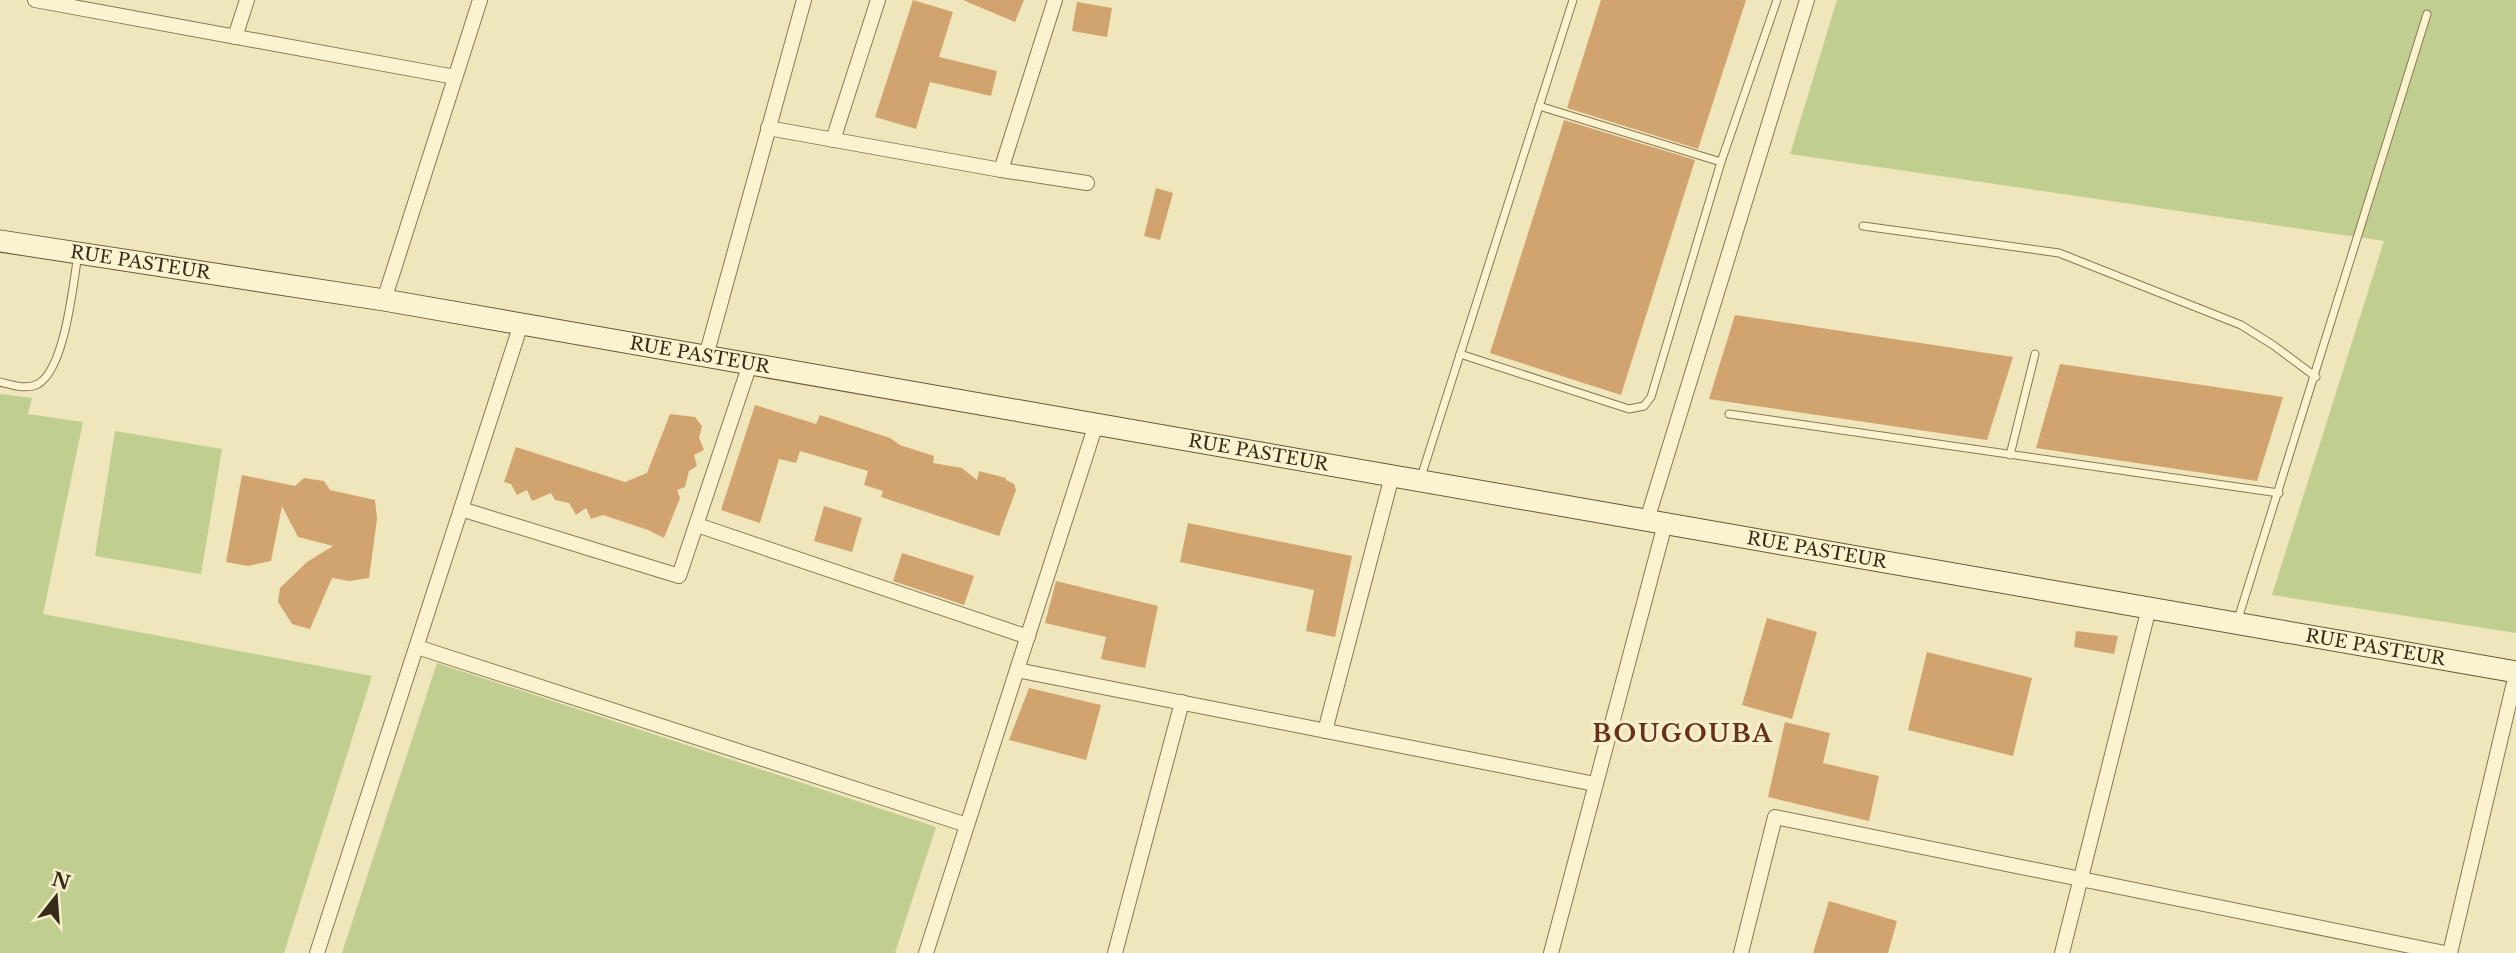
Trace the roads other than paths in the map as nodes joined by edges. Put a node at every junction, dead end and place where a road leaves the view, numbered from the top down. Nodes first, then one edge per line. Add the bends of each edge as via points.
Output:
1 (35, 0) edge
2 (247, 0) edge
3 (480, 0) edge
4 (804, 0) edge
5 (878, 0) edge
6 (1055, 0) edge
7 (1573, 0) edge
8 (1777, 0) edge
9 (1807, 0) edge
10 (2427, 14) dead end
11 (235, 37) junction
12 (455, 77) junction
13 (1539, 106) junction
14 (768, 128) junction
15 (834, 140) junction
16 (1721, 162) junction
17 (1001, 170) junction
18 (1087, 183) dead end
19 (1863, 226) dead end
20 (0, 240) edge
21 (79, 253) junction
22 (384, 300) junction
23 (520, 324) junction
24 (1461, 354) junction
25 (2035, 354) dead end
26 (706, 356) junction
27 (750, 364) junction
28 (2316, 377) junction
29 (0, 382) edge
30 (1729, 414) dead end
31 (1096, 424) junction
32 (2010, 455) junction
33 (1392, 476) junction
34 (1420, 481) junction
35 (2279, 493) junction
36 (461, 509) junction
37 (1656, 522) junction
38 (697, 525) junction
39 (2149, 608) junction
40 (2237, 624) junction
41 (1028, 637) junction
42 (416, 647) junction
43 (1017, 670) junction
44 (2516, 673) edge
45 (1182, 702) junction
46 (1325, 731) junction
47 (1595, 784) junction
48 (967, 825) junction
49 (2081, 879) junction
50 (317, 953) edge
51 (926, 953) edge
52 (1115, 953) edge
53 (1551, 953) edge
54 (1741, 953) edge
55 (2062, 953) edge
56 (2447, 953) edge

1 - 11 street
2 - 11 street
3 - 12 street
4 - 14 street
5 - 15 street
6 - 17 street
7 - 13 lane
8 - 16 lane
9 - 37 street
10 - 28 lane
11 - 12 street
12 - 22 street
13 - 16 lane
13 - 24 lane
14 - 15 street
14 - 26 street
15 - 17 street
16 - 24 lane via 1651,397 1644,406 1629,409
17 - 18 street
19 - 28 lane via 2059,253 2241,325
20 - 21 main road, RUE PASTEUR
21 - 22 main road, RUE PASTEUR
21 - 29 lane via 60,352 51,372 37,384 20,387
22 - 23 main road, RUE PASTEUR
23 - 26 main road, RUE PASTEUR
23 - 36 street
24 - 34 lane
25 - 32 lane
26 - 27 main road, RUE PASTEUR
27 - 31 main road, RUE PASTEUR
27 - 38 street
28 - 35 lane
30 - 32 lane
31 - 33 main road, RUE PASTEUR
31 - 41 street
32 - 35 lane
33 - 34 main road, RUE PASTEUR
33 - 46 street
34 - 37 main road, RUE PASTEUR
35 - 40 lane
36 - 38 street via 679,576
36 - 42 street
37 - 39 main road, RUE PASTEUR
37 - 47 street
38 - 41 street
39 - 40 main road, RUE PASTEUR
39 - 49 street
40 - 44 main road, RUE PASTEUR
41 - 43 street
42 - 48 street
42 - 50 street
43 - 45 street
43 - 48 street
44 - 56 street
45 - 46 street
45 - 52 street
46 - 47 street
47 - 53 street
48 - 51 street
49 - 54 street via 1775,817
49 - 55 street
49 - 56 street

